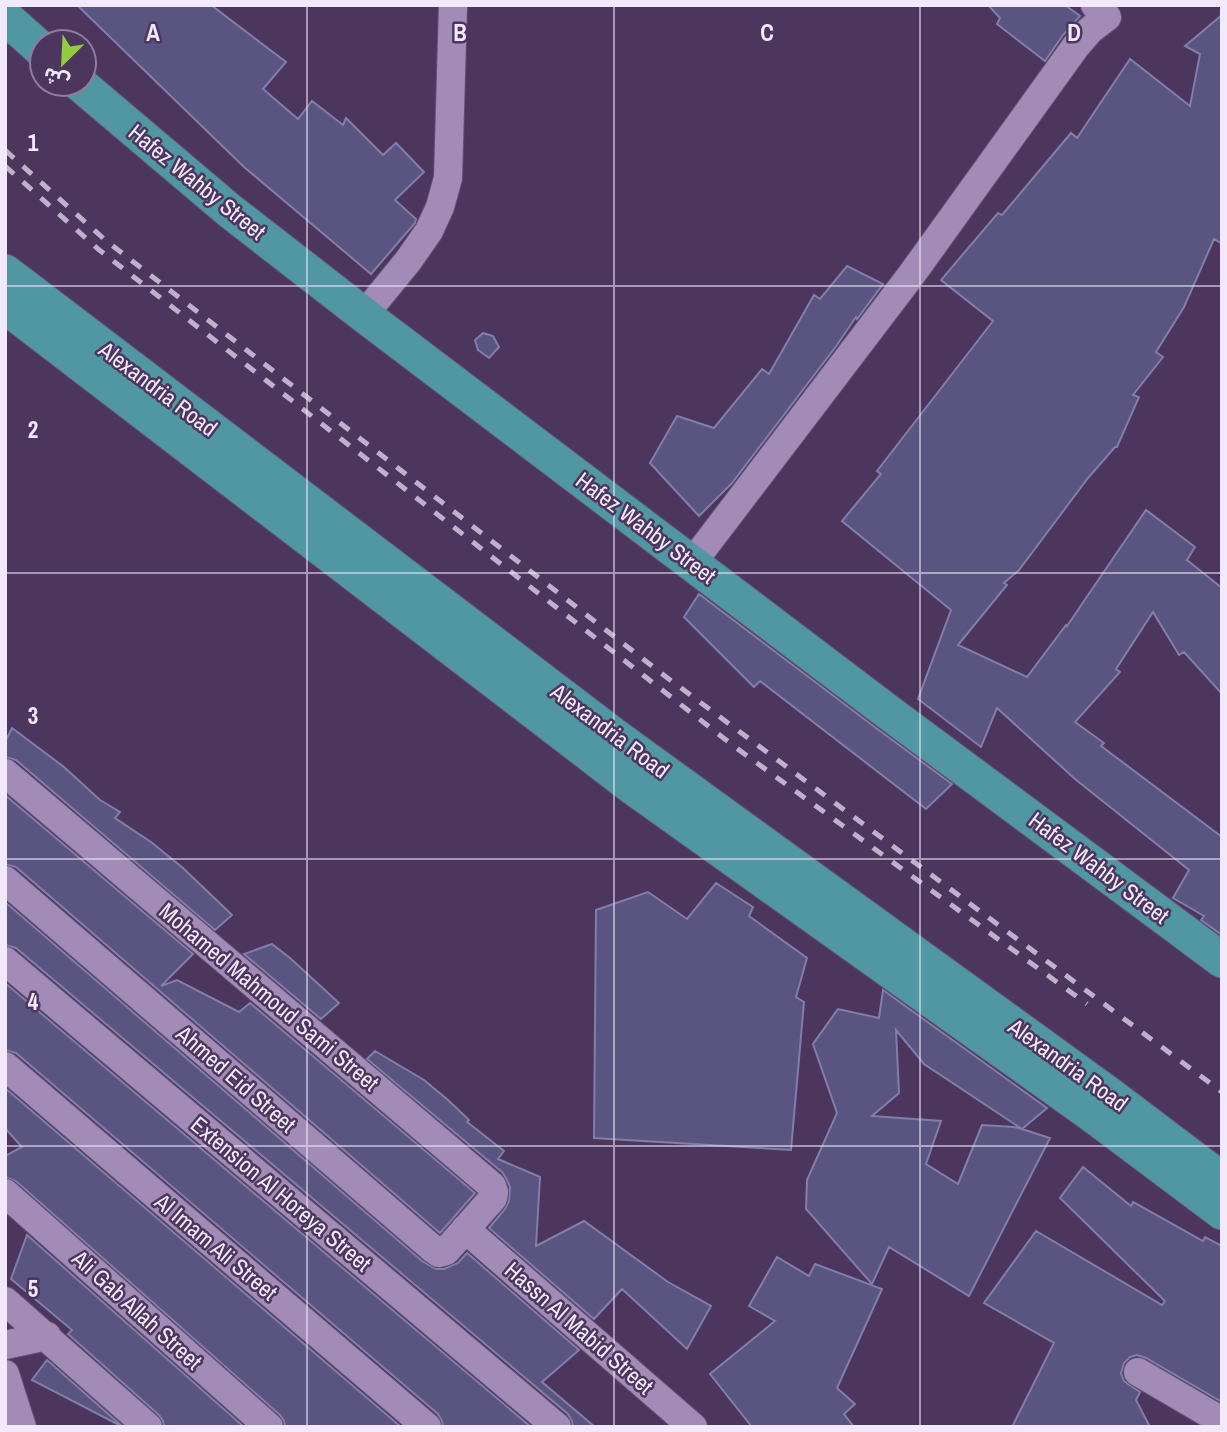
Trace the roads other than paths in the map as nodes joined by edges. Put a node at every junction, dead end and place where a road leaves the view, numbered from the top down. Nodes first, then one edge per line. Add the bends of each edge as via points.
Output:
1 (453, 5) edge
2 (1095, 5) edge
3 (5, 17) edge
4 (28, 38) edge
5 (95, 98) edge
6 (9, 296) edge
7 (364, 315) junction
8 (692, 563) junction
9 (5, 773) edge
10 (5, 880) edge
11 (815, 900) junction
12 (1222, 960) edge
13 (5, 961) edge
14 (5, 1066) edge
15 (1222, 1180) edge
16 (5, 1192) edge
17 (1222, 1212) edge
18 (466, 1229) junction
19 (5, 1301) edge
20 (47, 1336) junction
21 (5, 1345) edge
22 (1138, 1372) dead end
23 (5, 1374) edge
24 (1222, 1421) edge
25 (22, 1427) edge
26 (148, 1427) edge
27 (269, 1427) edge
28 (427, 1427) edge
29 (557, 1427) edge
30 (693, 1427) edge

1 - 7 street via 448,178 440,207 408,261
2 - 8 street via 1107,17 1076,46 912,274
3 - 4 main road
5 - 7 main road, Hafez Wahby Street
6 - 11 main road, Alexandria Road via 634,788 777,872
7 - 8 main road, Hafez Wahby Street
8 - 12 main road, Hafez Wahby Street
9 - 18 street, Mohamed Mahmoud Sami Street via 492,1186 493,1198
10 - 18 street, Ahmed Eid Street via 432,1248 446,1251
11 - 15 main road, Alexandria Road via 1111,1096
11 - 17 main road, Alexandria Road
13 - 29 street, Extension Al Horeya Street
14 - 28 street, Al Imam Ali Street
16 - 27 street, Ali Gab Allah Street
18 - 30 street, Hassn Al Mabid Street
19 - 20 street
20 - 21 street
20 - 26 street
22 - 24 street
23 - 25 street

